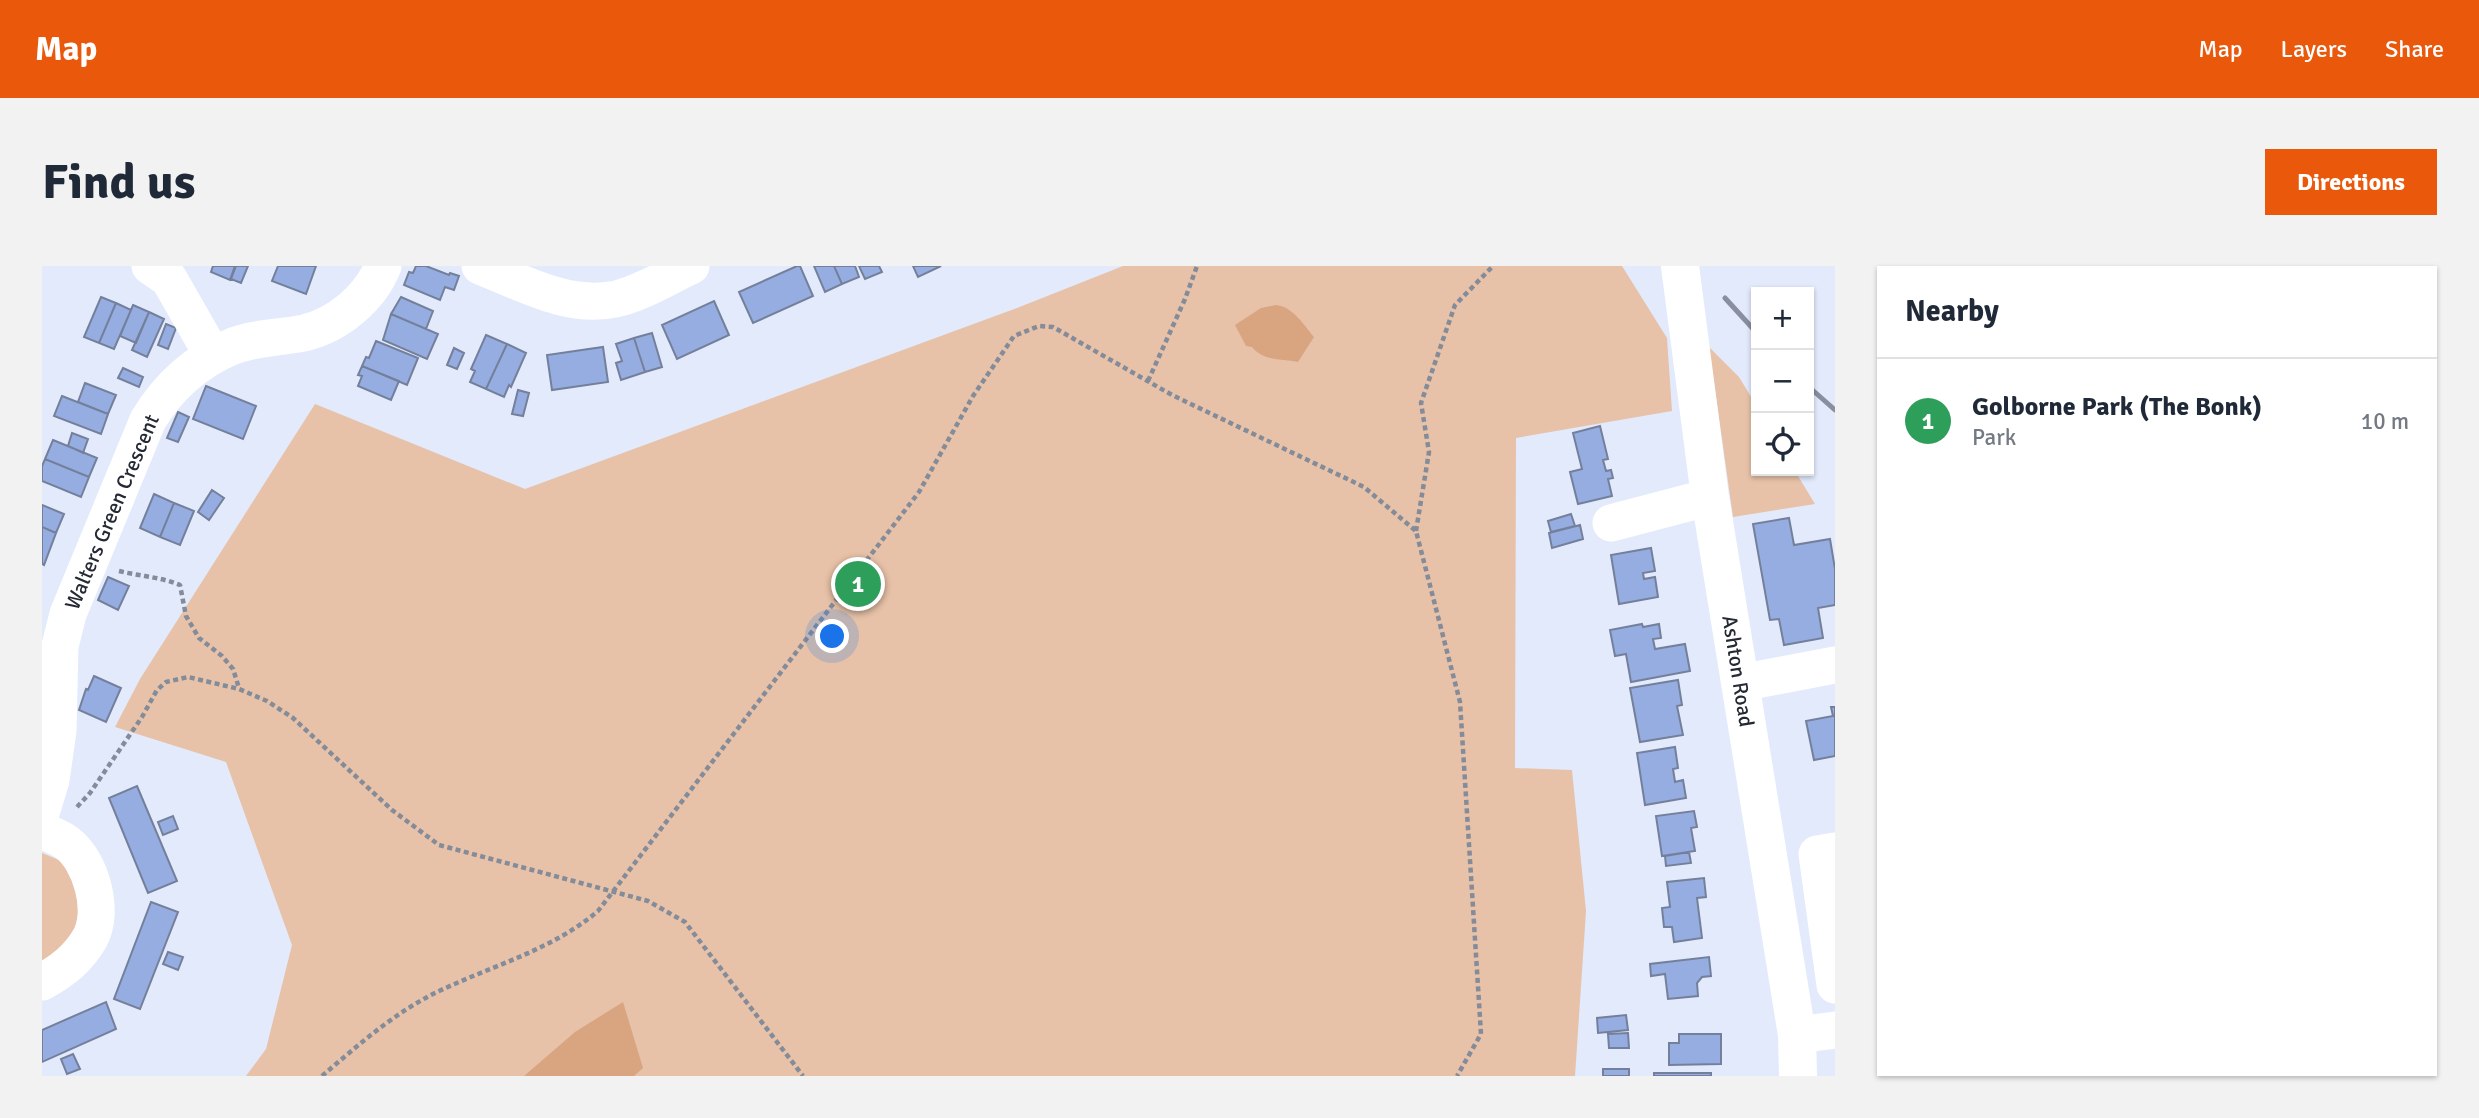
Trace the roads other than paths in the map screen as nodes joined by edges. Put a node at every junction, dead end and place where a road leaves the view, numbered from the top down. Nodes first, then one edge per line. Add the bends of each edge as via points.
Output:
1 (383, 266) edge
2 (480, 266) edge
3 (691, 266) edge
4 (1680, 266) edge
5 (158, 268) edge
6 (213, 356) junction
7 (1710, 497) junction
8 (1611, 523) dead end
9 (1835, 665) edge
10 (1741, 683) junction
11 (45, 825) edge
12 (1835, 851) edge
13 (42, 982) edge
14 (1835, 985) edge
15 (1835, 1030) edge
16 (1797, 1035) junction
17 (1798, 1076) edge

1 - 6 street, Walters Green Crescent via 370,289 331,322 303,333 262,338
2 - 3 street via 560,297 592,302 630,295
4 - 7 main road, Ashton Road
5 - 6 street
6 - 11 street, Walters Green Crescent via 182,377 148,420 68,614 60,646 58,731
7 - 8 street
7 - 10 main road, Ashton Road
9 - 10 street
10 - 16 main road, Ashton Road
11 - 13 street via 78,855 96,900 91,936 73,962
12 - 14 street via 1817,854
15 - 16 street
16 - 17 main road, Ashton Road

